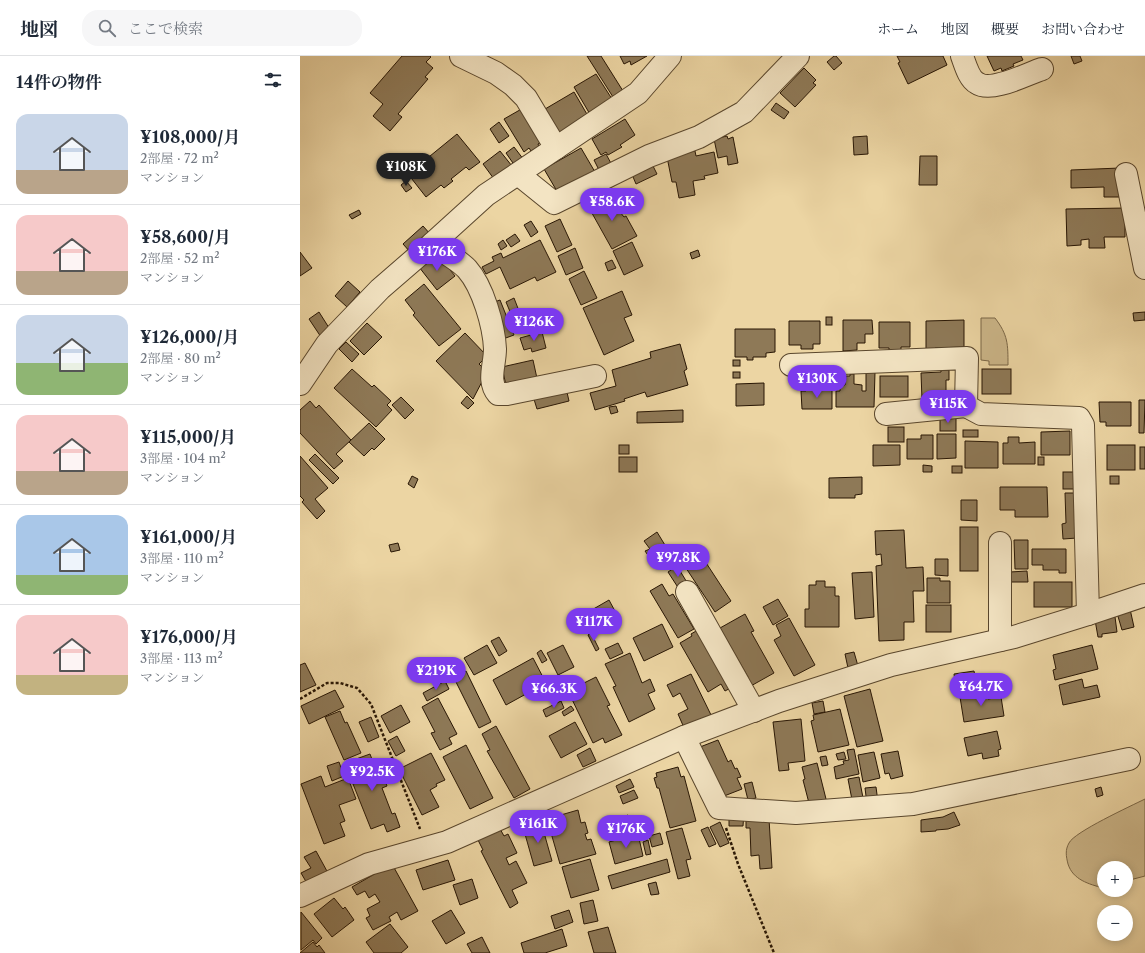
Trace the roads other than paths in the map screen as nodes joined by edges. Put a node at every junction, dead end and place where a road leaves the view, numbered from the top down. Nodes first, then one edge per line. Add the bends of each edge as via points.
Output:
1 (460, 56) edge
2 (670, 56) edge
3 (798, 56) edge
4 (962, 56) edge
5 (1042, 69) dead end
6 (556, 148) junction
7 (518, 174) junction
8 (1126, 174) dead end
9 (432, 244) junction
10 (1145, 268) edge
11 (791, 365) dead end
12 (595, 376) dead end
13 (300, 384) edge
14 (966, 406) junction
15 (886, 414) dead end
16 (1000, 543) dead end
17 (687, 592) dead end
18 (1145, 595) edge
19 (1088, 614) junction
20 (1000, 640) junction
21 (754, 711) junction
22 (684, 737) junction
23 (1129, 759) dead end
24 (300, 896) edge

1 - 6 street via 496,73 526,98
2 - 6 street via 638,93
3 - 7 street via 744,112 699,137 649,156 554,203
4 - 5 street via 971,78 977,84 987,86 1001,85
6 - 7 street
7 - 9 street via 486,195
8 - 10 street
9 - 12 street via 467,268 480,287 493,332 493,388 498,394
9 - 13 street via 380,289 327,344
11 - 14 street via 967,358
14 - 15 street
14 - 19 street via 981,414 1079,418 1083,425
16 - 20 street
17 - 21 street
18 - 19 street
19 - 20 street
20 - 21 street via 891,665
21 - 22 street
22 - 23 street via 719,808 796,813 913,804
22 - 24 street via 447,842 369,864

